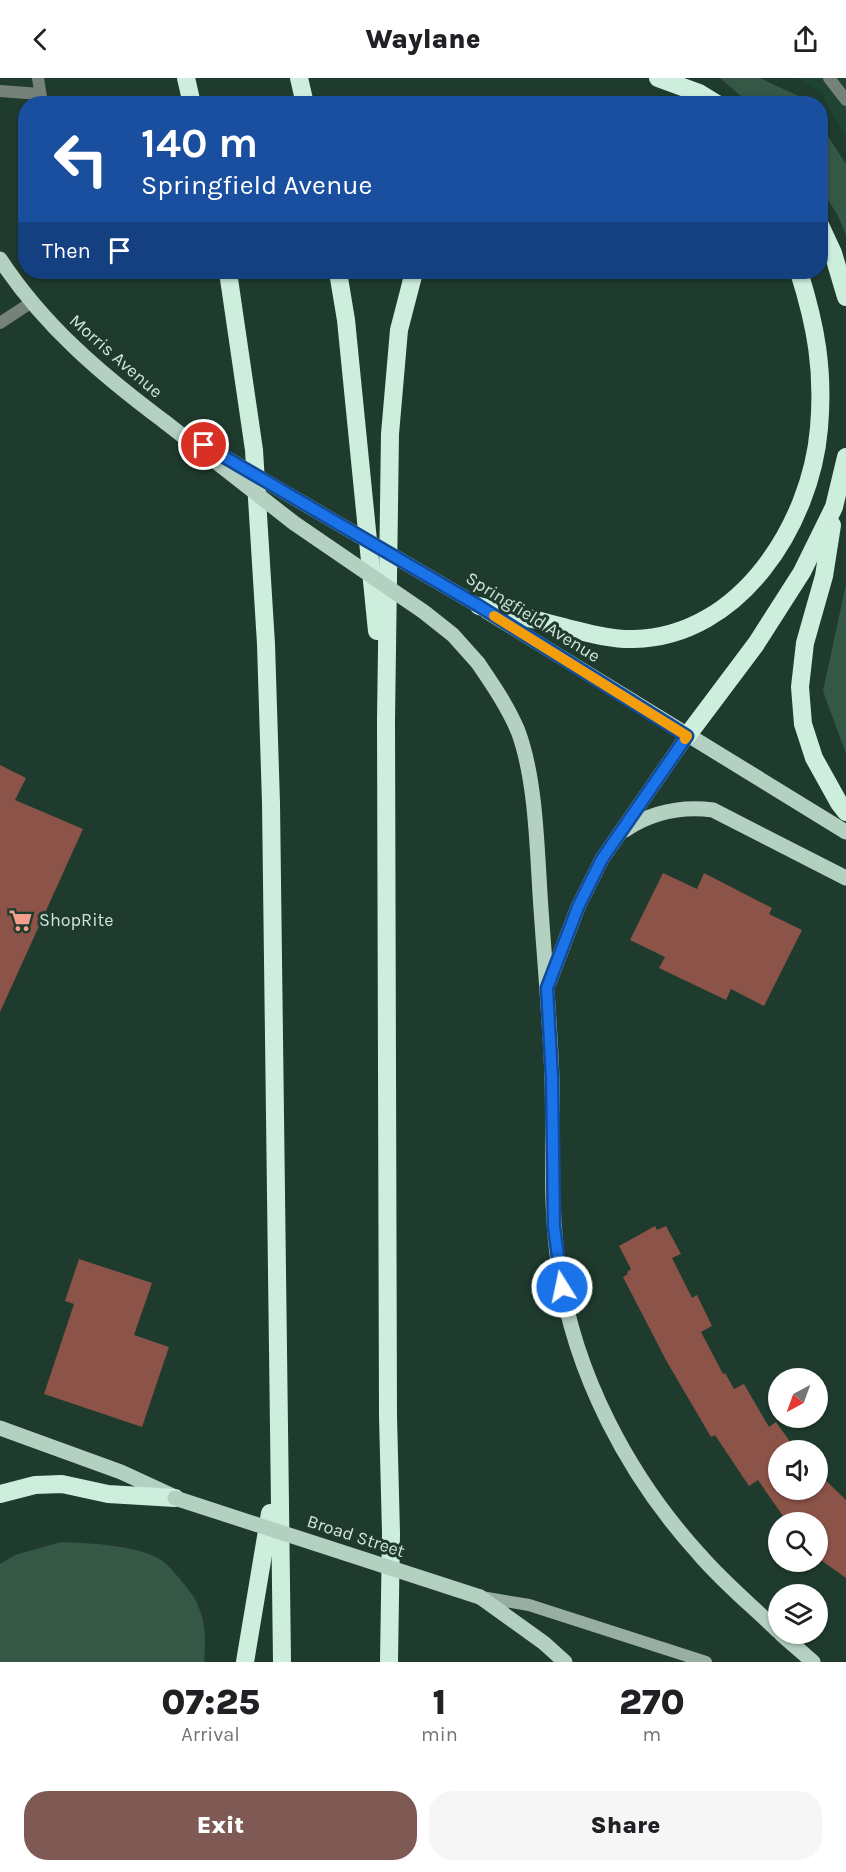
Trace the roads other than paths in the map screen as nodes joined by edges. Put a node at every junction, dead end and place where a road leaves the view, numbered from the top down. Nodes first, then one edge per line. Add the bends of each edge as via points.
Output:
1 (38, 78) edge
2 (186, 78) edge
3 (299, 78) edge
4 (658, 78) edge
5 (829, 78) edge
6 (0, 91) edge
7 (26, 96) edge
8 (41, 96) edge
9 (190, 96) edge
10 (303, 96) edge
11 (704, 96) edge
12 (846, 100) edge
13 (828, 242) edge
14 (0, 259) edge
15 (229, 279) edge
16 (339, 279) edge
17 (412, 279) edge
18 (801, 279) edge
19 (846, 297) edge
20 (32, 302) junction
21 (0, 323) edge
22 (165, 422) junction
23 (846, 457) edge
24 (834, 507) junction
25 (479, 606) junction
26 (386, 720) junction
27 (687, 736) junction
28 (846, 812) edge
29 (846, 832) edge
30 (621, 833) junction
31 (846, 878) edge
32 (547, 988) junction
33 (0, 1428) edge
34 (279, 1461) junction
35 (0, 1494) edge
36 (175, 1498) junction
37 (480, 1597) junction
38 (768, 1621) edge
39 (793, 1644) edge
40 (245, 1662) edge
41 (282, 1662) edge
42 (389, 1662) edge
43 (565, 1662) edge
44 (706, 1662) edge
45 (813, 1662) edge

1 - 8 lane
2 - 9 highway
3 - 10 highway
4 - 11 highway
5 - 12 lane
6 - 7 lane
13 - 19 highway
14 - 20 main road, Morris Avenue
15 - 34 highway via 254,450 266,644
16 - 26 highway
17 - 26 highway via 399,330 390,434
18 - 25 highway via 818,340 821,385 812,468 787,531 763,569 735,600 702,621 673,633 634,639 598,635
20 - 21 lane
20 - 22 main road, Morris Avenue via 91,364
22 - 25 main road, Springfield Avenue, bridge
22 - 32 main road, bridge via 294,523 453,635 500,695 518,732 533,803
23 - 24 highway
24 - 27 highway via 802,572 756,644
24 - 28 highway via 800,687 803,724 814,758
25 - 27 main road, Springfield Avenue
26 - 42 highway
27 - 29 main road, Springfield Avenue
27 - 30 main road
30 - 31 main road via 656,814 713,810
30 - 32 main road via 602,859 578,907
32 - 38 main road via 554,1227 570,1322 589,1381 647,1488 700,1556
33 - 36 main road, Broad Street via 121,1472
34 - 40 highway
34 - 41 highway
35 - 36 highway via 35,1485 62,1484 108,1494
36 - 37 main road, Broad Street, bridge
37 - 43 main road
37 - 44 main road, Broad Street via 529,1605
39 - 45 main road

